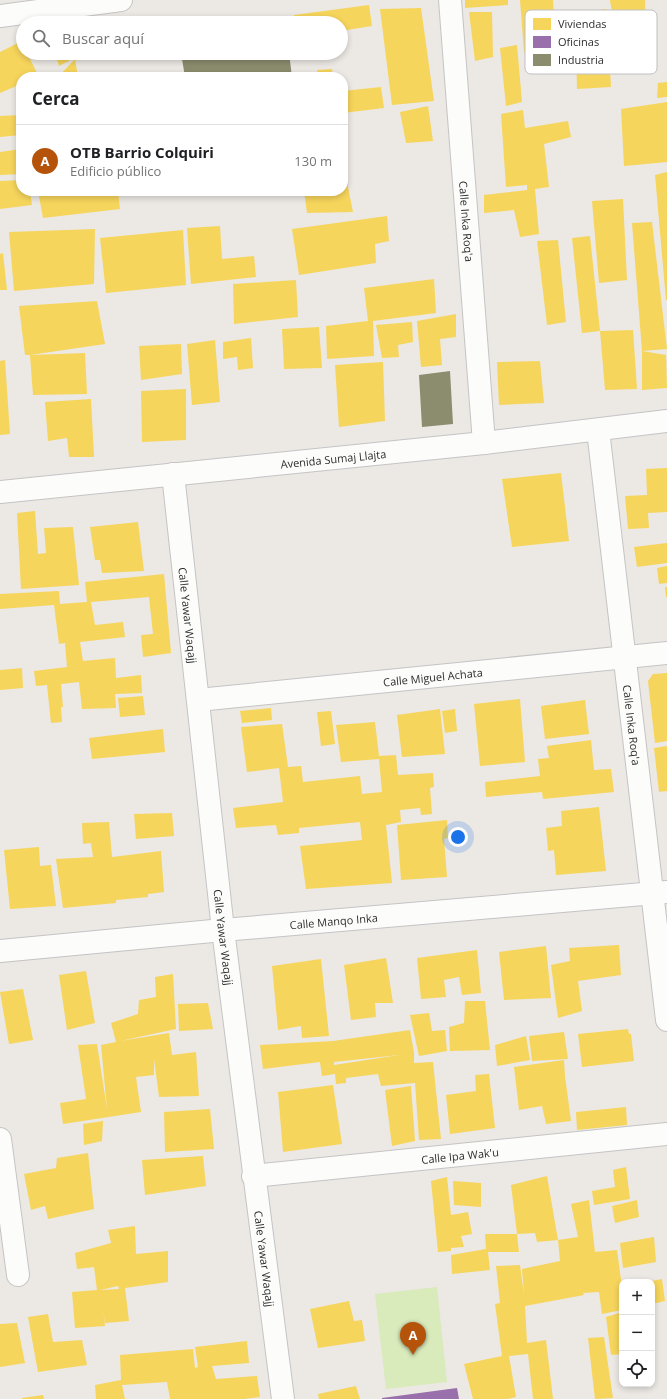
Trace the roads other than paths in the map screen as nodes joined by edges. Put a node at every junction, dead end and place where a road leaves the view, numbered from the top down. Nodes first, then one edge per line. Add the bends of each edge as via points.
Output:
1 (121, 0) edge
2 (450, 0) edge
3 (7, 10) edge
4 (667, 421) edge
5 (598, 430) junction
6 (484, 443) junction
7 (173, 474) junction
8 (0, 492) edge
9 (667, 653) edge
10 (624, 657) junction
11 (198, 700) junction
12 (659, 892) edge
13 (223, 930) junction
14 (0, 951) edge
15 (667, 1020) edge
16 (667, 1134) edge
17 (0, 1139) edge
18 (254, 1176) junction
19 (18, 1275) dead end
20 (283, 1399) edge

1 - 3 street
2 - 6 street, Calle Inka Roq'a
4 - 5 street, Avenida Sumaj Llajta
5 - 6 street, Avenida Sumaj Llajta
5 - 10 street, Calle Inka Roq'a
6 - 7 street, Avenida Sumaj Llajta
7 - 8 street, Avenida Sumaj Llajta
7 - 11 street, Calle Yawar Waqajj
9 - 10 street, Calle Miguel Achata
10 - 11 street, Calle Miguel Achata
10 - 12 street, Calle Inka Roq'a
11 - 13 street, Calle Yawar Waqajj
12 - 13 street, Calle Manqo Inka
12 - 15 street, Calle Inka Roq'a
13 - 14 street, Calle Manqo Inka
13 - 18 street, Calle Yawar Waqajj
16 - 18 street, Calle Ipa Wak'u
17 - 19 street
18 - 20 street, Calle Yawar Waqajj

